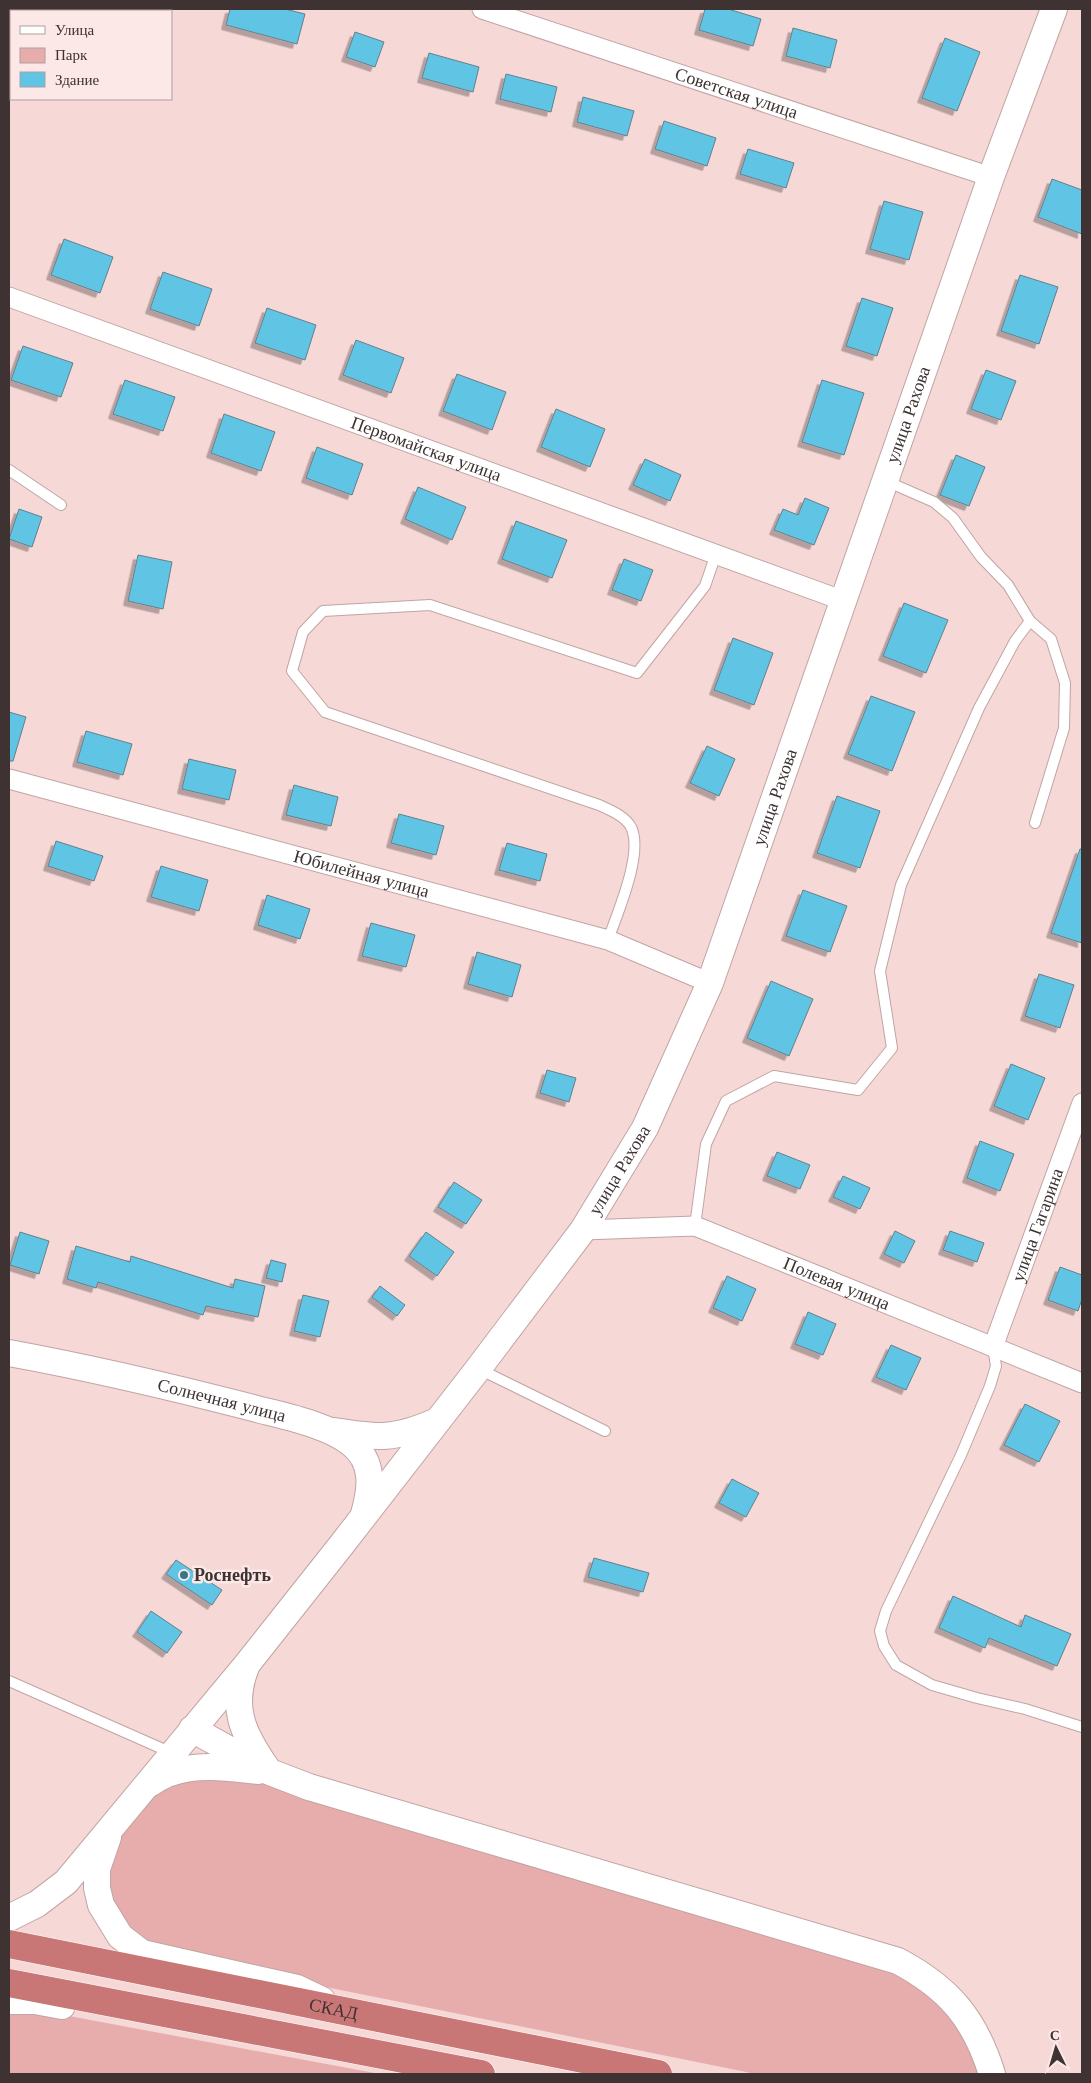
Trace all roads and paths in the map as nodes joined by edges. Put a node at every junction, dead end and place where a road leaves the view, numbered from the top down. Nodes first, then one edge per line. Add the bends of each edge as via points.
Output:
1 (482, 9) edge
2 (1054, 9) edge
3 (991, 177) junction
4 (9, 297) edge
5 (9, 470) edge
6 (886, 481) junction
7 (61, 504) dead end
8 (716, 554) junction
9 (844, 601) junction
10 (1030, 621) junction
11 (9, 779) edge
12 (1035, 823) dead end
13 (608, 940) junction
14 (710, 983) junction
15 (1082, 1103) edge
16 (695, 1226) junction
17 (583, 1230) junction
18 (993, 1347) junction
19 (9, 1353) edge
20 (478, 1368) junction
21 (1082, 1384) edge
22 (438, 1421) junction
23 (328, 1430) junction
24 (605, 1431) dead end
25 (363, 1517) junction
26 (248, 1663) junction
27 (9, 1681) edge
28 (1082, 1727) edge
29 (192, 1728) junction
30 (172, 1753) junction
31 (270, 1772) junction
32 (145, 1786) junction
33 (115, 1823) junction
34 (9, 1918) edge
35 (9, 1944) edge
36 (9, 1983) edge
37 (9, 2001) edge
38 (348, 2012) junction
39 (344, 2048) junction
40 (481, 2074) edge
41 (658, 2074) edge
42 (992, 2074) edge

1 - 3 street, Советская улица
2 - 3 main road, улица Рахова
3 - 6 main road, улица Рахова
4 - 8 street, Первомайская улица
5 - 7 lane
6 - 9 main road, улица Рахова
6 - 10 lane via 934,502 953,518 981,557 1008,585
8 - 9 street, Первомайская улица
8 - 13 lane via 705,586 637,672 430,606 322,611 303,632 292,671 325,712 616,813 630,826 633,859 627,888
9 - 14 main road, улица Рахова
10 - 12 lane via 1052,639 1065,684 1064,728
10 - 16 lane via 1015,641 979,708 901,885 880,971 892,1048 858,1090 774,1076 726,1101 706,1144
11 - 13 street, Юбилейная улица
13 - 14 street, Юбилейная улица
14 - 17 main road, улица Рахова via 645,1128
15 - 18 street, улица Гагарина
16 - 17 street, Полевая улица
16 - 18 street, Полевая улица
17 - 20 main road, улица Рахова
18 - 21 street, Полевая улица
18 - 28 lane via 996,1366 990,1386 961,1455 886,1611 880,1631 884,1646 896,1665 932,1685
19 - 23 main road, Солнечная улица via 86,1367 208,1396
20 - 22 main road, улица Рахова
20 - 24 lane
22 - 23 main road via 394,1436 371,1437
22 - 25 main road, улица Рахова
23 - 25 main road, Солнечная улица via 352,1444 363,1457 369,1473 370,1492
25 - 26 main road, улица Рахова
26 - 29 main road, улица Рахова
26 - 31 main road via 240,1681 240,1717 250,1744
27 - 30 lane
29 - 30 main road, улица Рахова
29 - 31 main road
30 - 32 main road, улица Рахова
31 - 32 main road via 188,1768 169,1773
31 - 42 main road via 318,1790 898,1961 945,1991 961,2009 975,2029
32 - 33 main road, улица Рахова
33 - 34 main road via 66,1882 37,1904
33 - 38 main road via 103,1849 97,1888 101,1905 120,1936 142,1954 297,1988
35 - 38 highway, СКАД
36 - 39 highway, СКАД
37 - 39 main road via 35,2000 245,2042
38 - 41 highway, СКАД
39 - 40 highway, СКАД

